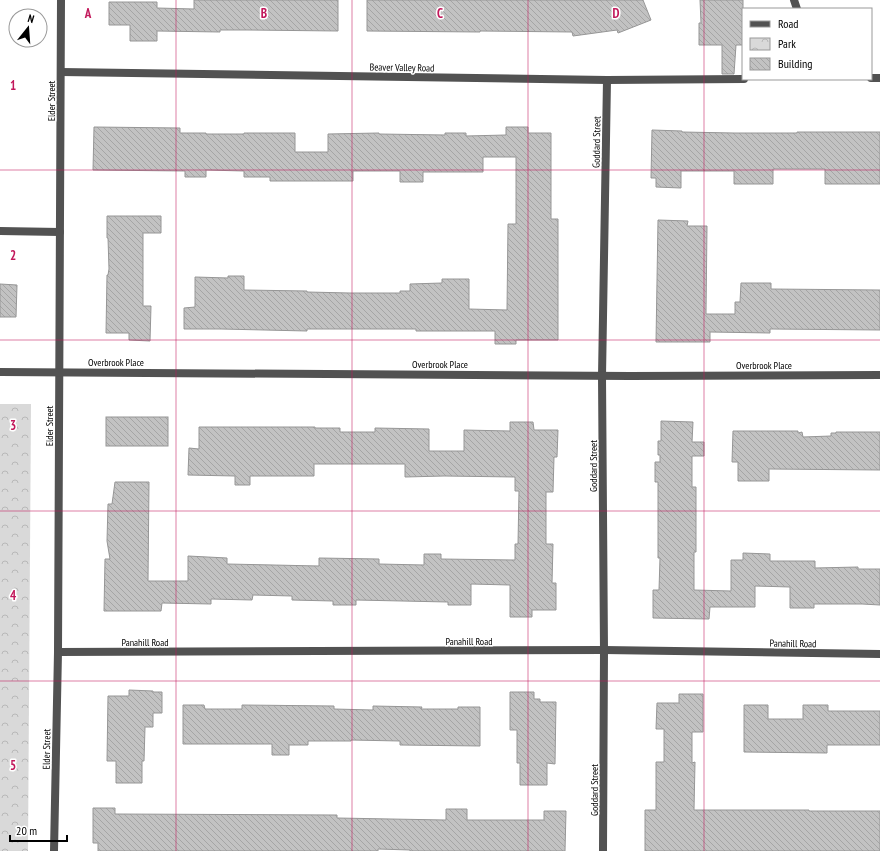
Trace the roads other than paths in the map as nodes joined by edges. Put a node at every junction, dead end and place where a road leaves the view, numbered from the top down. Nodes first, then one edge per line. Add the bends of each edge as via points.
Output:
1 (60, 0) edge
2 (61, 72) junction
3 (742, 79) edge
4 (607, 80) junction
5 (0, 231) edge
6 (60, 232) junction
7 (0, 372) edge
8 (59, 372) junction
9 (880, 375) edge
10 (602, 376) junction
11 (604, 650) junction
12 (58, 652) junction
13 (880, 654) edge
14 (54, 851) edge
15 (603, 851) edge

1 - 2 street, Elder Street
2 - 4 street, Beaver Valley Road
2 - 6 street, Elder Street
3 - 4 street, Beaver Valley Road
4 - 10 street, Goddard Street
5 - 6 street
6 - 8 street, Elder Street
7 - 8 street, Overbrook Place
8 - 10 street, Overbrook Place
8 - 12 street, Elder Street
9 - 10 street, Overbrook Place
10 - 11 street, Goddard Street
11 - 12 street, Panahill Road
11 - 13 street, Panahill Road
11 - 15 street, Goddard Street
12 - 14 street, Elder Street

